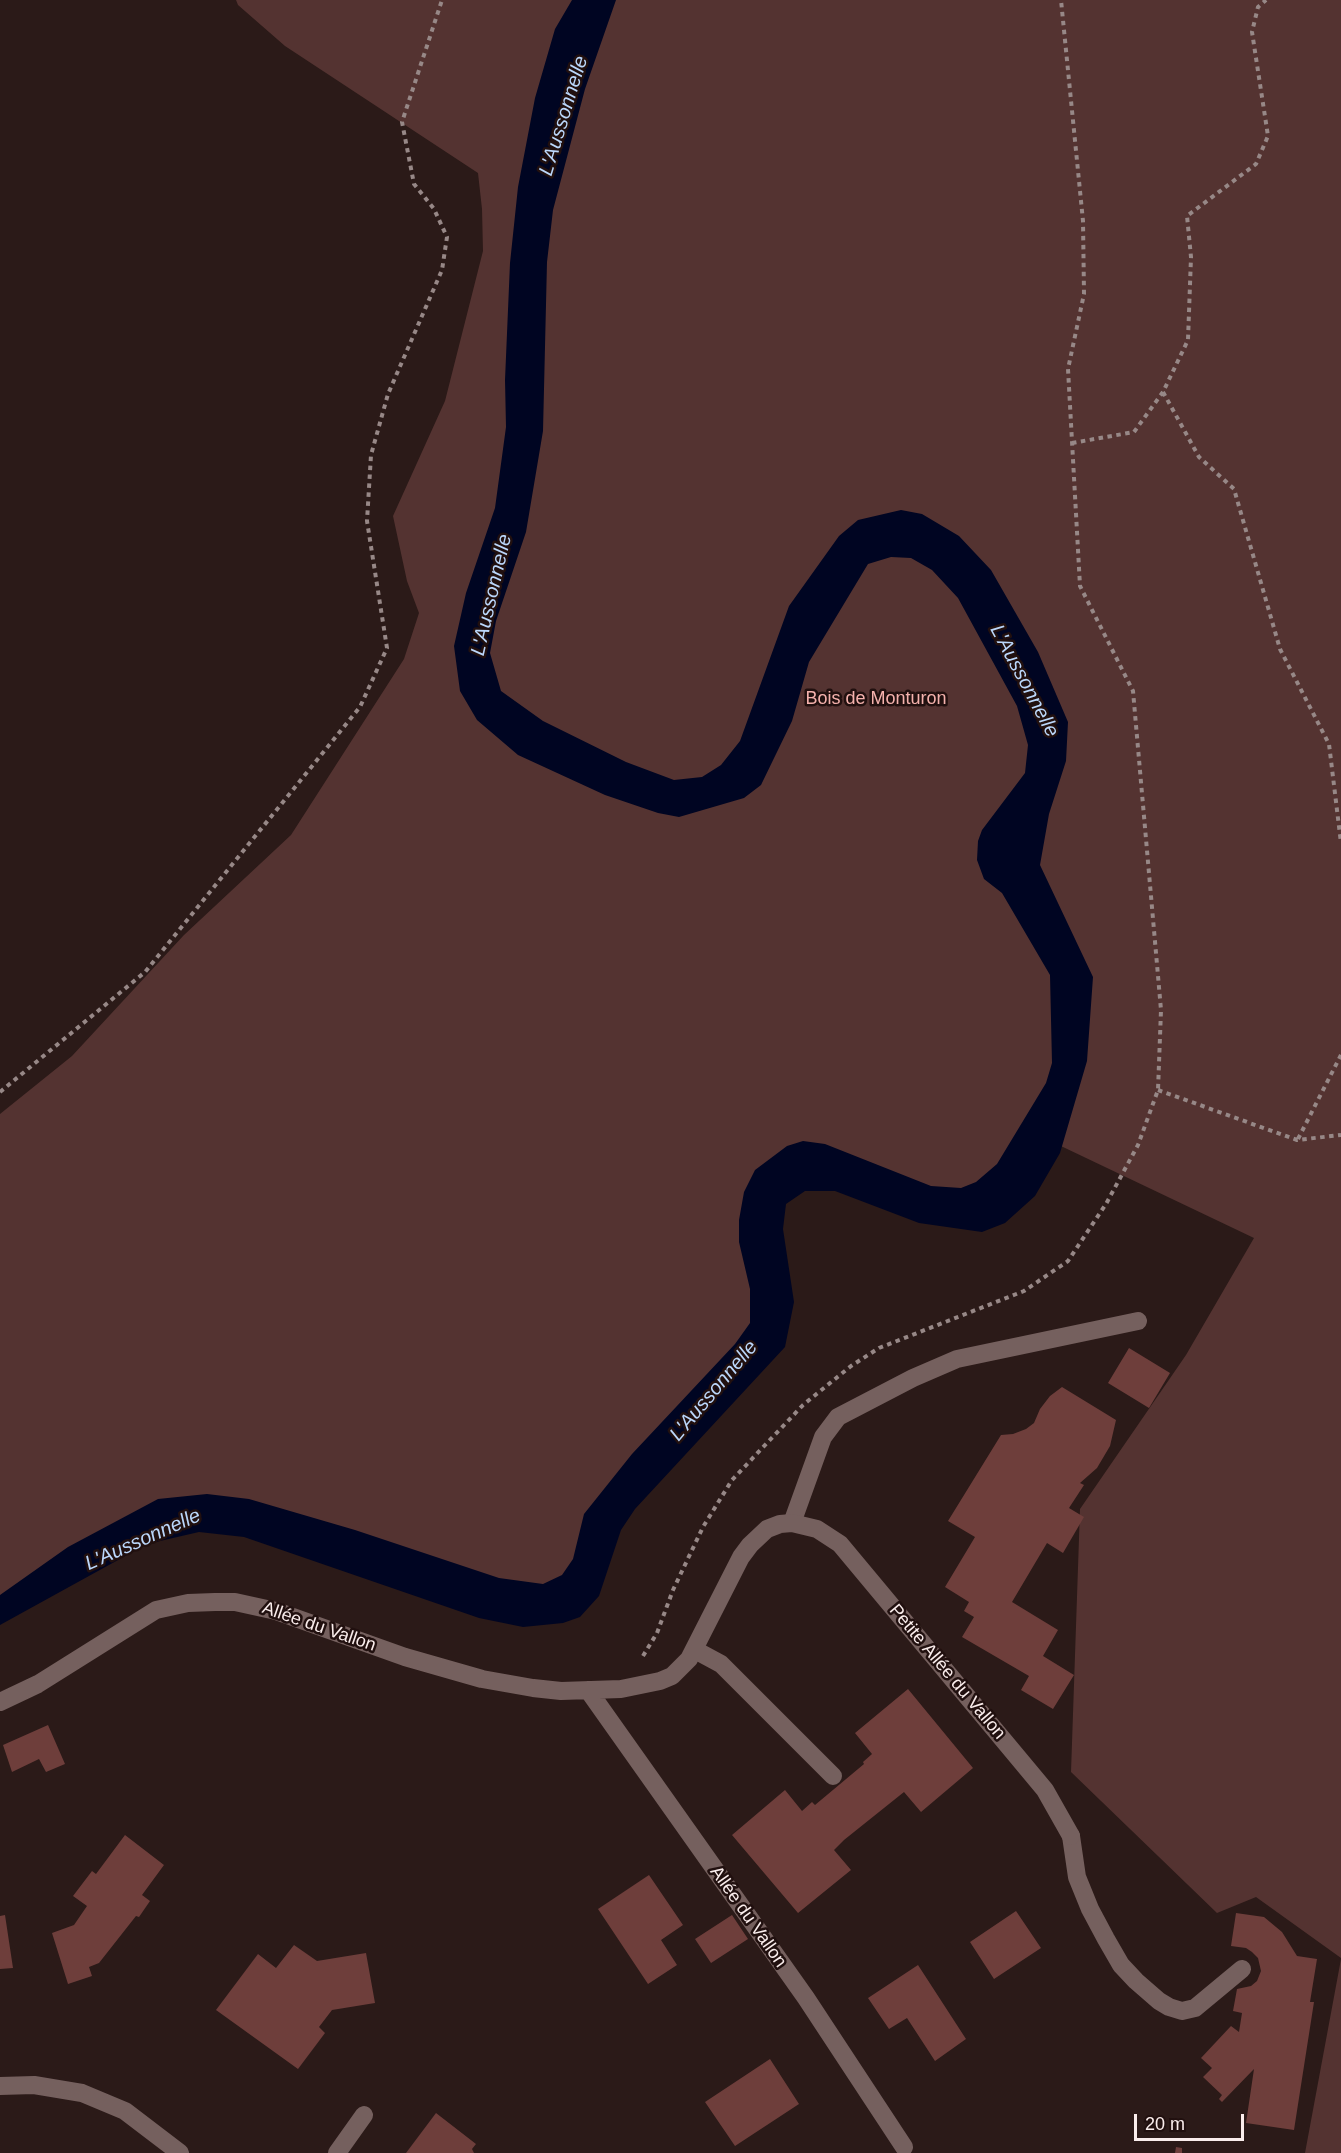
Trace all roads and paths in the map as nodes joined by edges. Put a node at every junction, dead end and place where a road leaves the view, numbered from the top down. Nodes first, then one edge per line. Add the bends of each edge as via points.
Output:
1 (442, 0) edge
2 (1061, 0) edge
3 (1257, 0) edge
4 (1266, 0) edge
5 (1258, 7) junction
6 (1162, 392) junction
7 (1072, 442) junction
8 (1341, 843) edge
9 (1341, 1055) edge
10 (1158, 1090) junction
11 (0, 1092) edge
12 (1341, 1136) edge
13 (1297, 1140) junction
14 (1138, 1321) dead end
15 (799, 1524) junction
16 (695, 1650) junction
17 (621, 1689) junction
18 (588, 1690) junction
19 (0, 1702) edge
20 (833, 1776) dead end
21 (1242, 1969) dead end
22 (0, 2086) edge
23 (364, 2115) dead end
24 (904, 2147) dead end
25 (180, 2153) edge
26 (337, 2153) edge

1 - 11 path via 402,122 414,184 434,208 447,237 442,270 388,394 370,455 367,521 387,648 360,707 145,972
2 - 7 path via 1083,221 1084,294 1068,369
3 - 5 path
4 - 5 path
5 - 6 path via 1252,32 1268,136 1256,164 1187,216 1191,257 1188,340
6 - 7 path via 1134,432
6 - 8 path via 1199,457 1234,489 1281,649 1329,744
7 - 10 path via 1080,586 1132,691 1161,1010
9 - 13 path
10 - 13 path
10 - 17 path via 1138,1145 1106,1204 1068,1261 1024,1291 879,1348 860,1360 803,1405 732,1480 703,1527 657,1633
12 - 13 path
14 - 15 street via 957,1359 838,1417 823,1437
15 - 16 street, Allée du Vallon via 767,1529 750,1545
15 - 21 street, Petite Allée du Vallon via 823,1532 840,1544 1045,1790 1071,1836 1077,1877 1106,1939 1136,1981 1159,2001 1182,2011 1195,2008
16 - 17 street, Allée du Vallon via 672,1677
16 - 20 street via 721,1664
17 - 18 street, Allée du Vallon
18 - 19 street, Allée du Vallon via 533,1688 482,1679 405,1657 276,1611 235,1602 214,1602 156,1610 38,1684
18 - 24 street, Allée du Vallon via 806,1998
22 - 25 street via 45,2086 93,2097 125,2111
23 - 26 street

